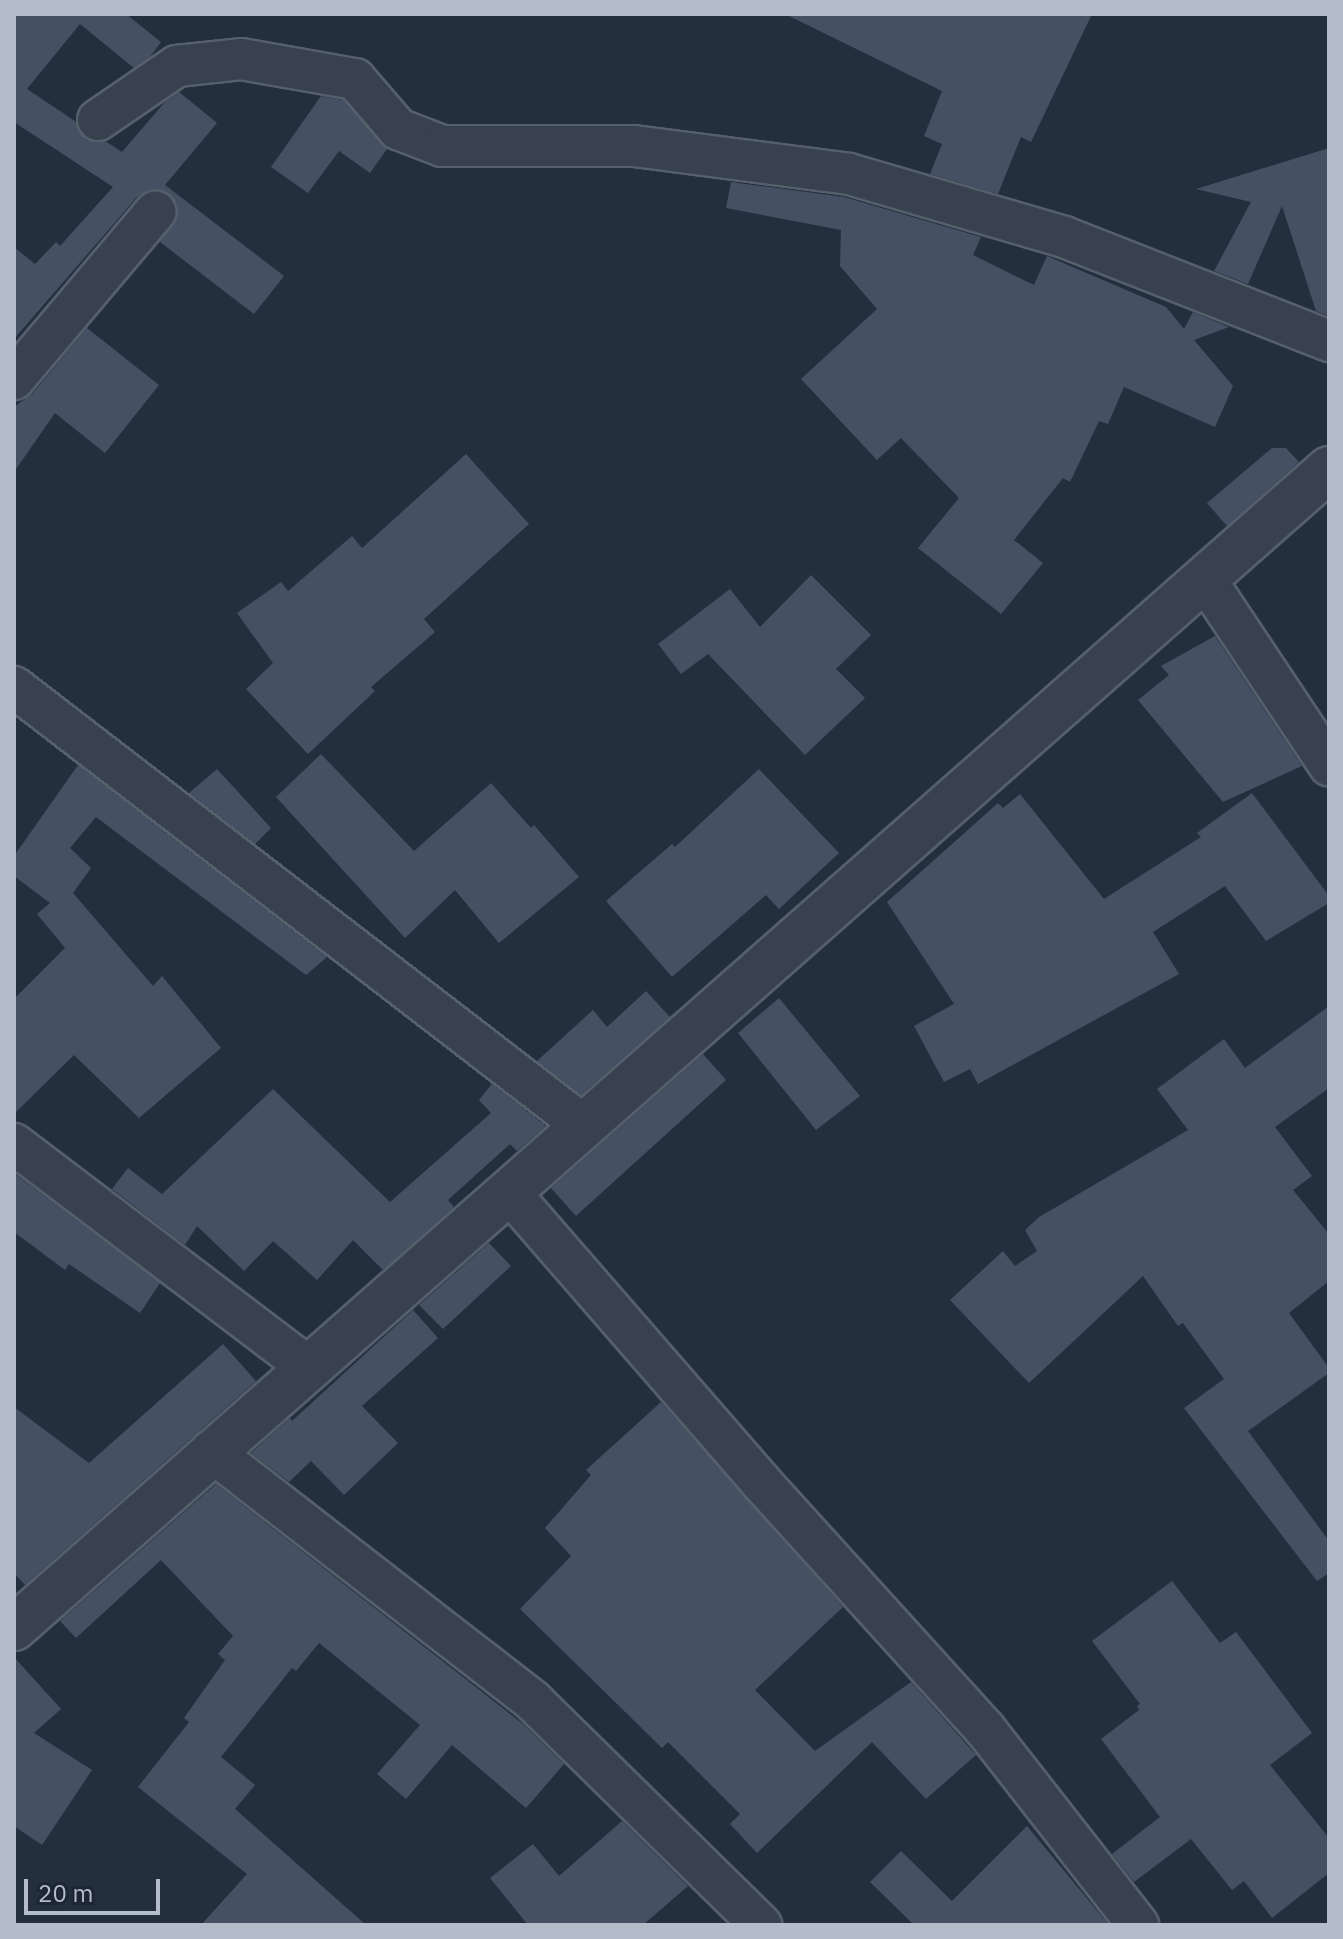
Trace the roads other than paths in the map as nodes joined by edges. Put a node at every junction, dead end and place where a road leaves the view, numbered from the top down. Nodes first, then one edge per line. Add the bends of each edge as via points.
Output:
1 (98, 120) dead end
2 (155, 212) dead end
3 (1329, 341) edge
4 (14, 379) edge
5 (1329, 469) edge
6 (1205, 579) junction
7 (14, 687) edge
8 (1329, 765) edge
9 (584, 1126) junction
10 (14, 1144) edge
11 (509, 1192) junction
12 (308, 1367) junction
13 (211, 1451) junction
14 (14, 1628) edge
15 (761, 1925) edge
16 (1138, 1925) edge

1 - 3 street via 177,66 241,59 355,79 398,129 442,146 634,146 849,174 1064,237
2 - 4 street
5 - 6 street
6 - 8 street
6 - 9 street
7 - 9 street
9 - 11 street
10 - 12 street
11 - 12 street
11 - 16 street via 985,1729
12 - 13 street
13 - 14 street
13 - 15 street via 533,1701

